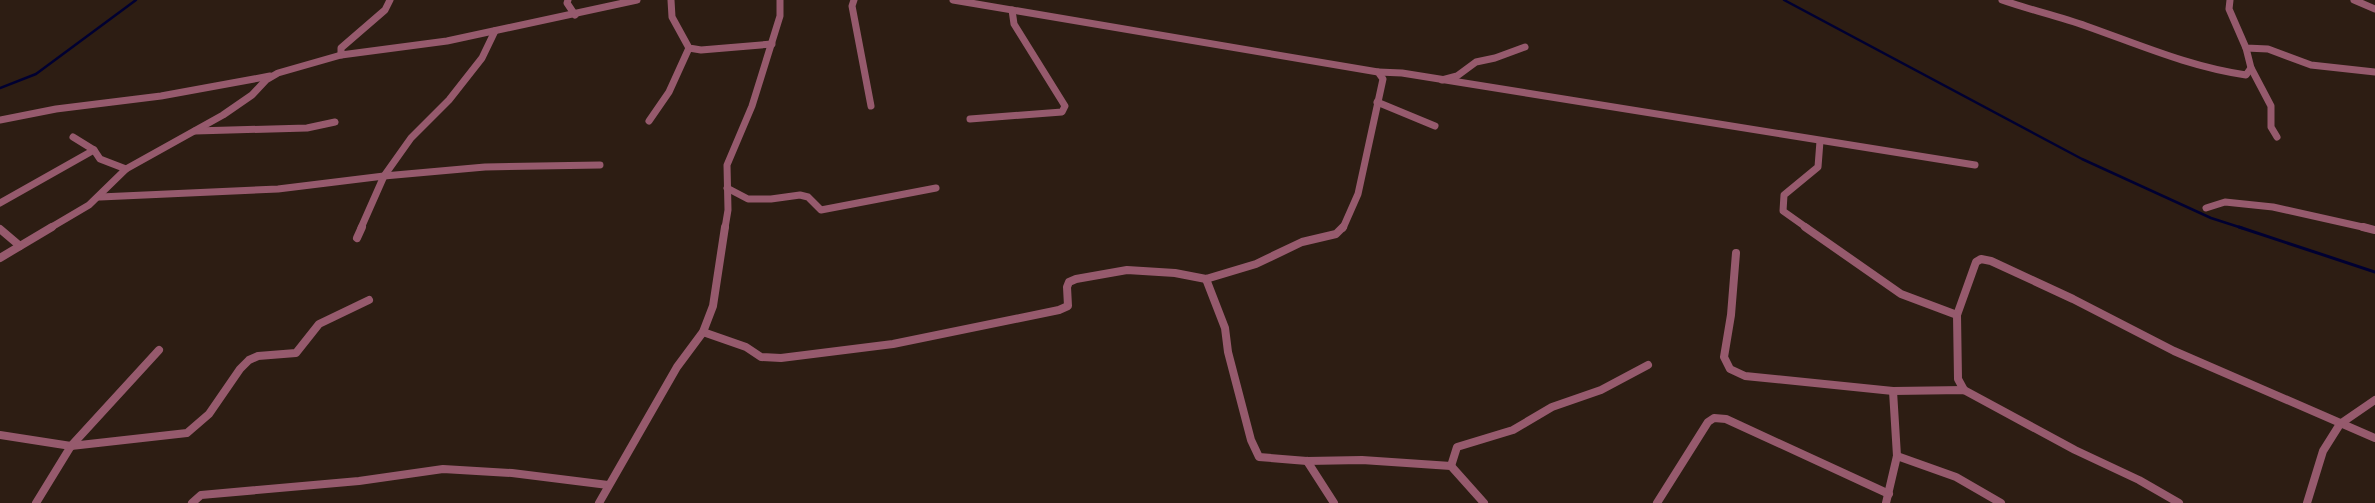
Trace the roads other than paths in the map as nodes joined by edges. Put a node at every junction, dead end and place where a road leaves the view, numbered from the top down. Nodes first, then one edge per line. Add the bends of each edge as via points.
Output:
1 (390, 0) edge
2 (568, 0) edge
3 (637, 0) edge
4 (671, 0) edge
5 (780, 0) edge
6 (854, 0) edge
7 (952, 0) edge
8 (2002, 0) edge
9 (2230, 0) edge
10 (2354, 0) edge
11 (2375, 9) edge
12 (1012, 10) junction
13 (575, 15) junction
14 (495, 31) junction
15 (772, 44) junction
16 (1525, 47) dead end
17 (689, 48) junction
18 (2246, 48) junction
19 (341, 55) junction
20 (2251, 68) junction
21 (1378, 72) junction
22 (2375, 72) edge
23 (271, 76) junction
24 (1440, 81) junction
25 (1377, 102) junction
26 (871, 106) dead end
27 (970, 119) dead end
28 (0, 120) edge
29 (649, 121) dead end
30 (335, 122) dead end
31 (1435, 126) dead end
32 (194, 131) junction
33 (73, 137) dead end
34 (2277, 137) dead end
35 (1820, 141) junction
36 (94, 150) junction
37 (600, 165) dead end
38 (1975, 165) dead end
39 (126, 169) junction
40 (384, 176) junction
41 (728, 188) junction
42 (936, 188) dead end
43 (100, 197) junction
44 (0, 203) edge
45 (2206, 208) dead end
46 (0, 229) edge
47 (2375, 230) edge
48 (357, 238) dead end
49 (20, 246) junction
50 (1736, 253) dead end
51 (0, 258) edge
52 (1206, 279) junction
53 (369, 300) dead end
54 (1957, 316) junction
55 (703, 332) junction
56 (159, 350) dead end
57 (1648, 365) dead end
58 (1964, 390) junction
59 (1893, 391) junction
60 (2375, 400) edge
61 (2340, 424) junction
62 (0, 435) edge
63 (2375, 438) edge
64 (71, 446) junction
65 (1896, 456) junction
66 (1307, 461) junction
67 (1451, 466) junction
68 (517, 478) dead end
69 (608, 485) junction
70 (1888, 498) edge
71 (2165, 500) edge
72 (36, 503) edge
73 (192, 503) edge
74 (599, 503) edge
75 (1334, 503) edge
76 (1484, 503) edge
77 (1657, 503) edge
78 (2001, 503) edge
79 (2179, 503) edge
80 (2307, 503) edge

1 - 19 street via 385,10 341,48
2 - 13 street via 567,3
3 - 13 street
4 - 17 street via 672,17
5 - 15 street via 780,16
6 - 26 street via 852,6
7 - 12 street
8 - 20 street via 2072,21 2185,64 2216,72 2246,75
9 - 18 street via 2228,9
10 - 11 street
12 - 21 street
12 - 27 street via 1014,24 1065,106 1062,112
13 - 14 street
14 - 19 street via 447,41
14 - 40 street via 482,58 449,100 411,138
15 - 17 street via 701,50
15 - 41 street via 752,106 736,138 727,165
16 - 24 street via 1476,62 1457,76
17 - 29 street via 669,92
18 - 20 street
18 - 22 street via 2268,50 2311,65
19 - 23 street
20 - 34 street via 2271,106 2271,127
21 - 24 street via 1402,73
21 - 25 street via 1383,79
23 - 28 street via 161,96 56,109
23 - 32 street via 246,99
24 - 35 street
25 - 31 street
25 - 52 street via 1358,194 1342,230 1336,234 1302,242 1256,264
30 - 32 street via 307,128
32 - 39 street
33 - 36 street
35 - 38 street
35 - 54 street via 1818,168 1784,195 1783,211 1901,294
36 - 39 street via 100,158
36 - 44 street
37 - 40 street via 485,167
39 - 43 street
40 - 43 street via 278,189
40 - 48 street
41 - 42 street via 748,198 771,199 800,194 808,197 820,210
41 - 55 street via 728,210 713,306
43 - 49 street
45 - 47 street via 2225,202 2273,207
46 - 49 street
49 - 51 street
50 - 59 street via 1731,315 1724,357 1730,369 1745,376
52 - 55 street via 1175,273 1127,270 1076,279 1067,287 1068,306 1060,310 893,344 781,358 761,357 746,347
52 - 66 street via 1226,328 1228,352 1251,440 1259,457
53 - 64 street via 319,324 296,353 258,356 249,360 209,414 187,433
54 - 58 street via 1958,379
54 - 61 street via 1976,262 1991,261 2074,299 2174,351
55 - 69 street via 677,367
56 - 64 street
57 - 67 street via 1601,390 1552,407 1513,430 1457,447
58 - 59 street
58 - 71 street via 2074,450 2139,480
59 - 65 street
60 - 61 street
61 - 63 street
61 - 80 street via 2323,451
62 - 64 street
64 - 72 street
65 - 70 street
65 - 78 street via 1956,477
66 - 67 street via 1362,460
66 - 75 street
67 - 76 street
68 - 69 street
69 - 73 street via 512,473 443,469 359,481 201,495
69 - 74 street
70 - 77 street via 1726,419 1714,418 1708,422
71 - 79 street

